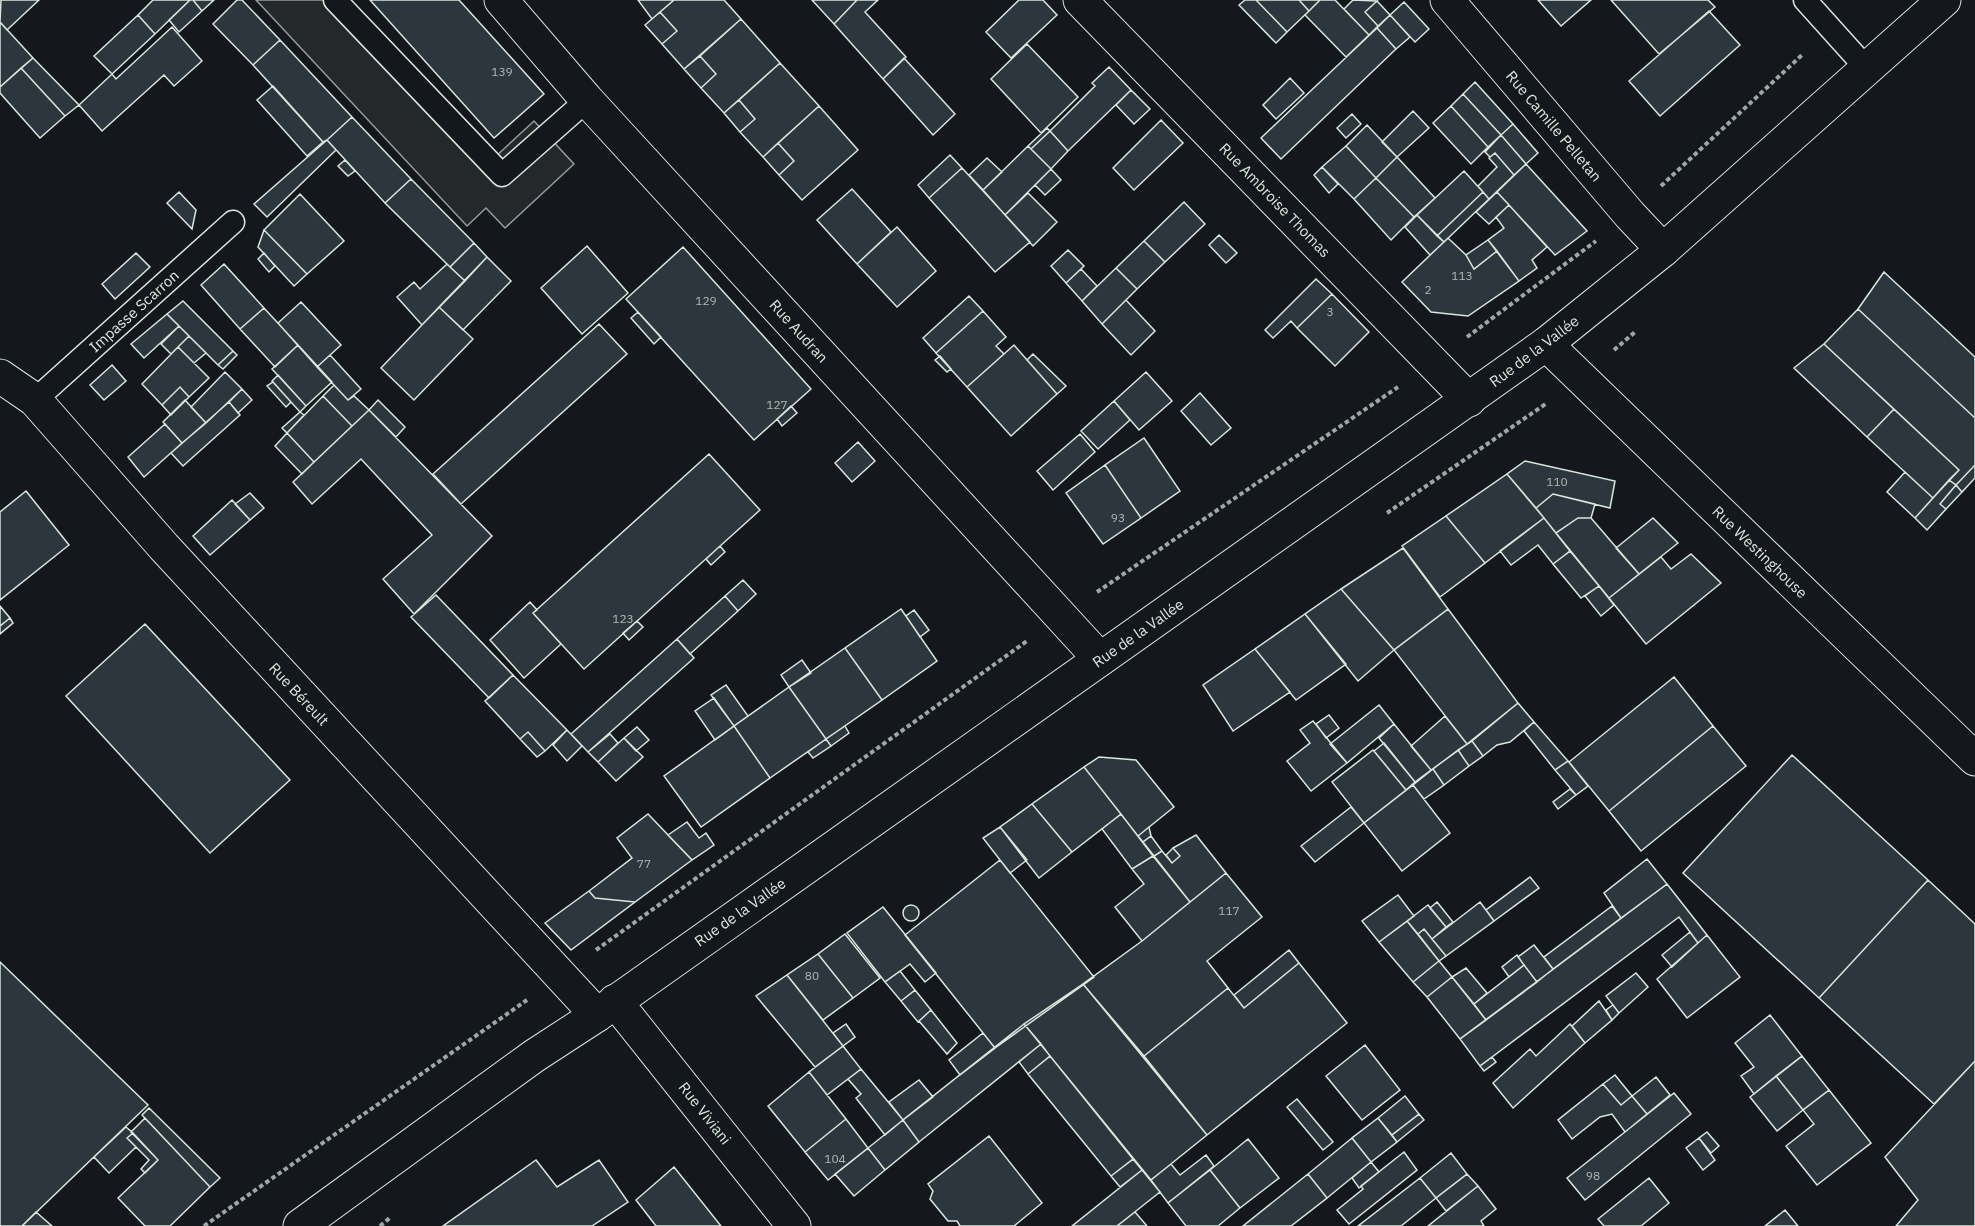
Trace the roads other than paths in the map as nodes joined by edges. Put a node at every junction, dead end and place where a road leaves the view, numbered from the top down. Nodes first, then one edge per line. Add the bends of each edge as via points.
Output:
1 (335, 0) edge
2 (501, 0) edge
3 (1080, 0) edge
4 (1447, 0) edge
5 (1805, 0) edge
6 (1944, 0) edge
7 (1868, 70) junction
8 (587, 100) junction
9 (233, 222) dead end
10 (1663, 250) junction
11 (1546, 344) junction
12 (0, 376) edge
13 (35, 400) junction
14 (1469, 400) junction
15 (1100, 659) junction
16 (1975, 759) edge
17 (606, 1008) junction
18 (300, 1226) edge
19 (794, 1226) edge

1 - 8 lane via 502,176
2 - 8 street, Rue Audran
3 - 14 street, Rue Ambroise Thomas
4 - 10 street, Rue Camille Pelletan
5 - 7 lane
6 - 7 street, Rue de la Vallée
7 - 10 street, Rue de la Vallée
8 - 15 street, Rue Audran
9 - 13 lane, Impasse Scarron
10 - 11 street, Rue de la Vallée
11 - 14 street, Rue de la Vallée
11 - 16 street, Rue Westinghouse
12 - 13 street, Rue Béreult
13 - 17 street, Rue Béreult via 164,547
14 - 15 street, Rue de la Vallée
15 - 17 street, Rue de la Vallée
17 - 18 street, Rue de la Vallée
17 - 19 street, Rue Viviani

